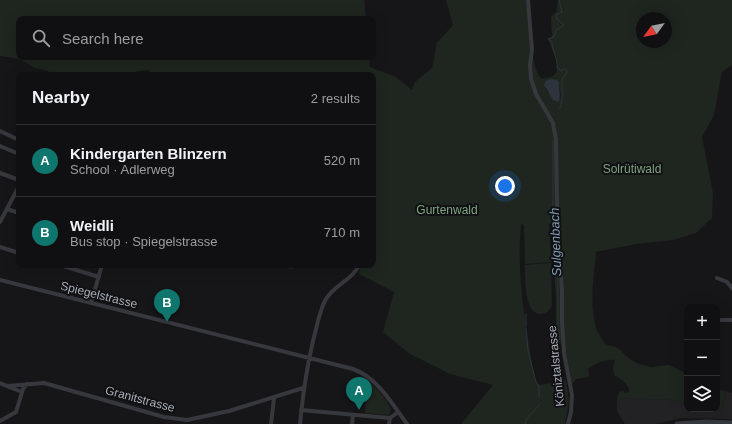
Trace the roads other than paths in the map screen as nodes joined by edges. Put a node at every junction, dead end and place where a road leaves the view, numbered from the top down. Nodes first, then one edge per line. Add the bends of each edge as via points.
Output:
1 (528, 0) edge
2 (0, 131) edge
3 (16, 139) edge
4 (0, 146) edge
5 (16, 153) edge
6 (0, 173) edge
7 (16, 179) edge
8 (16, 192) edge
9 (7, 209) junction
10 (16, 211) edge
11 (0, 222) edge
12 (0, 247) edge
13 (16, 252) edge
14 (70, 268) edge
15 (101, 268) edge
16 (357, 268) edge
17 (99, 277) junction
18 (717, 278) dead end
19 (0, 280) edge
20 (732, 288) edge
21 (91, 303) junction
22 (720, 320) edge
23 (732, 320) edge
24 (309, 358) junction
25 (0, 383) edge
26 (27, 384) junction
27 (7, 386) junction
28 (303, 388) junction
29 (22, 392) junction
30 (274, 398) junction
31 (301, 410) junction
32 (398, 412) junction
33 (353, 415) junction
34 (390, 418) junction
35 (0, 421) edge
36 (732, 423) edge
37 (271, 424) edge
38 (300, 424) edge
39 (352, 424) edge
40 (389, 424) edge
41 (407, 424) edge
42 (568, 424) edge
43 (677, 424) edge

1 - 42 street, Köniztalstrasse via 532,82 553,123 556,140 562,322 564,353 572,395
2 - 3 street
4 - 5 street
6 - 7 street
8 - 9 street
9 - 10 street
9 - 11 street
12 - 13 street
14 - 17 street
15 - 17 street
16 - 24 street via 335,287 324,302
17 - 21 street
18 - 20 street via 727,282
19 - 21 street, Spiegelstrasse
21 - 24 street, Spiegelstrasse
22 - 23 street
24 - 28 street
24 - 32 street, Spiegelstrasse via 362,373 376,384
25 - 27 street, Granitstrasse
26 - 27 street, Granitstrasse
26 - 29 street
26 - 30 street, Granitstrasse via 44,383 164,417 187,420
27 - 29 street
28 - 30 street, Granitstrasse
28 - 31 street
29 - 35 street via 16,412
30 - 37 street
31 - 33 street
31 - 38 street
32 - 34 street
32 - 41 street, Spiegelstrasse
33 - 34 street
33 - 39 street
34 - 40 street
36 - 43 street

